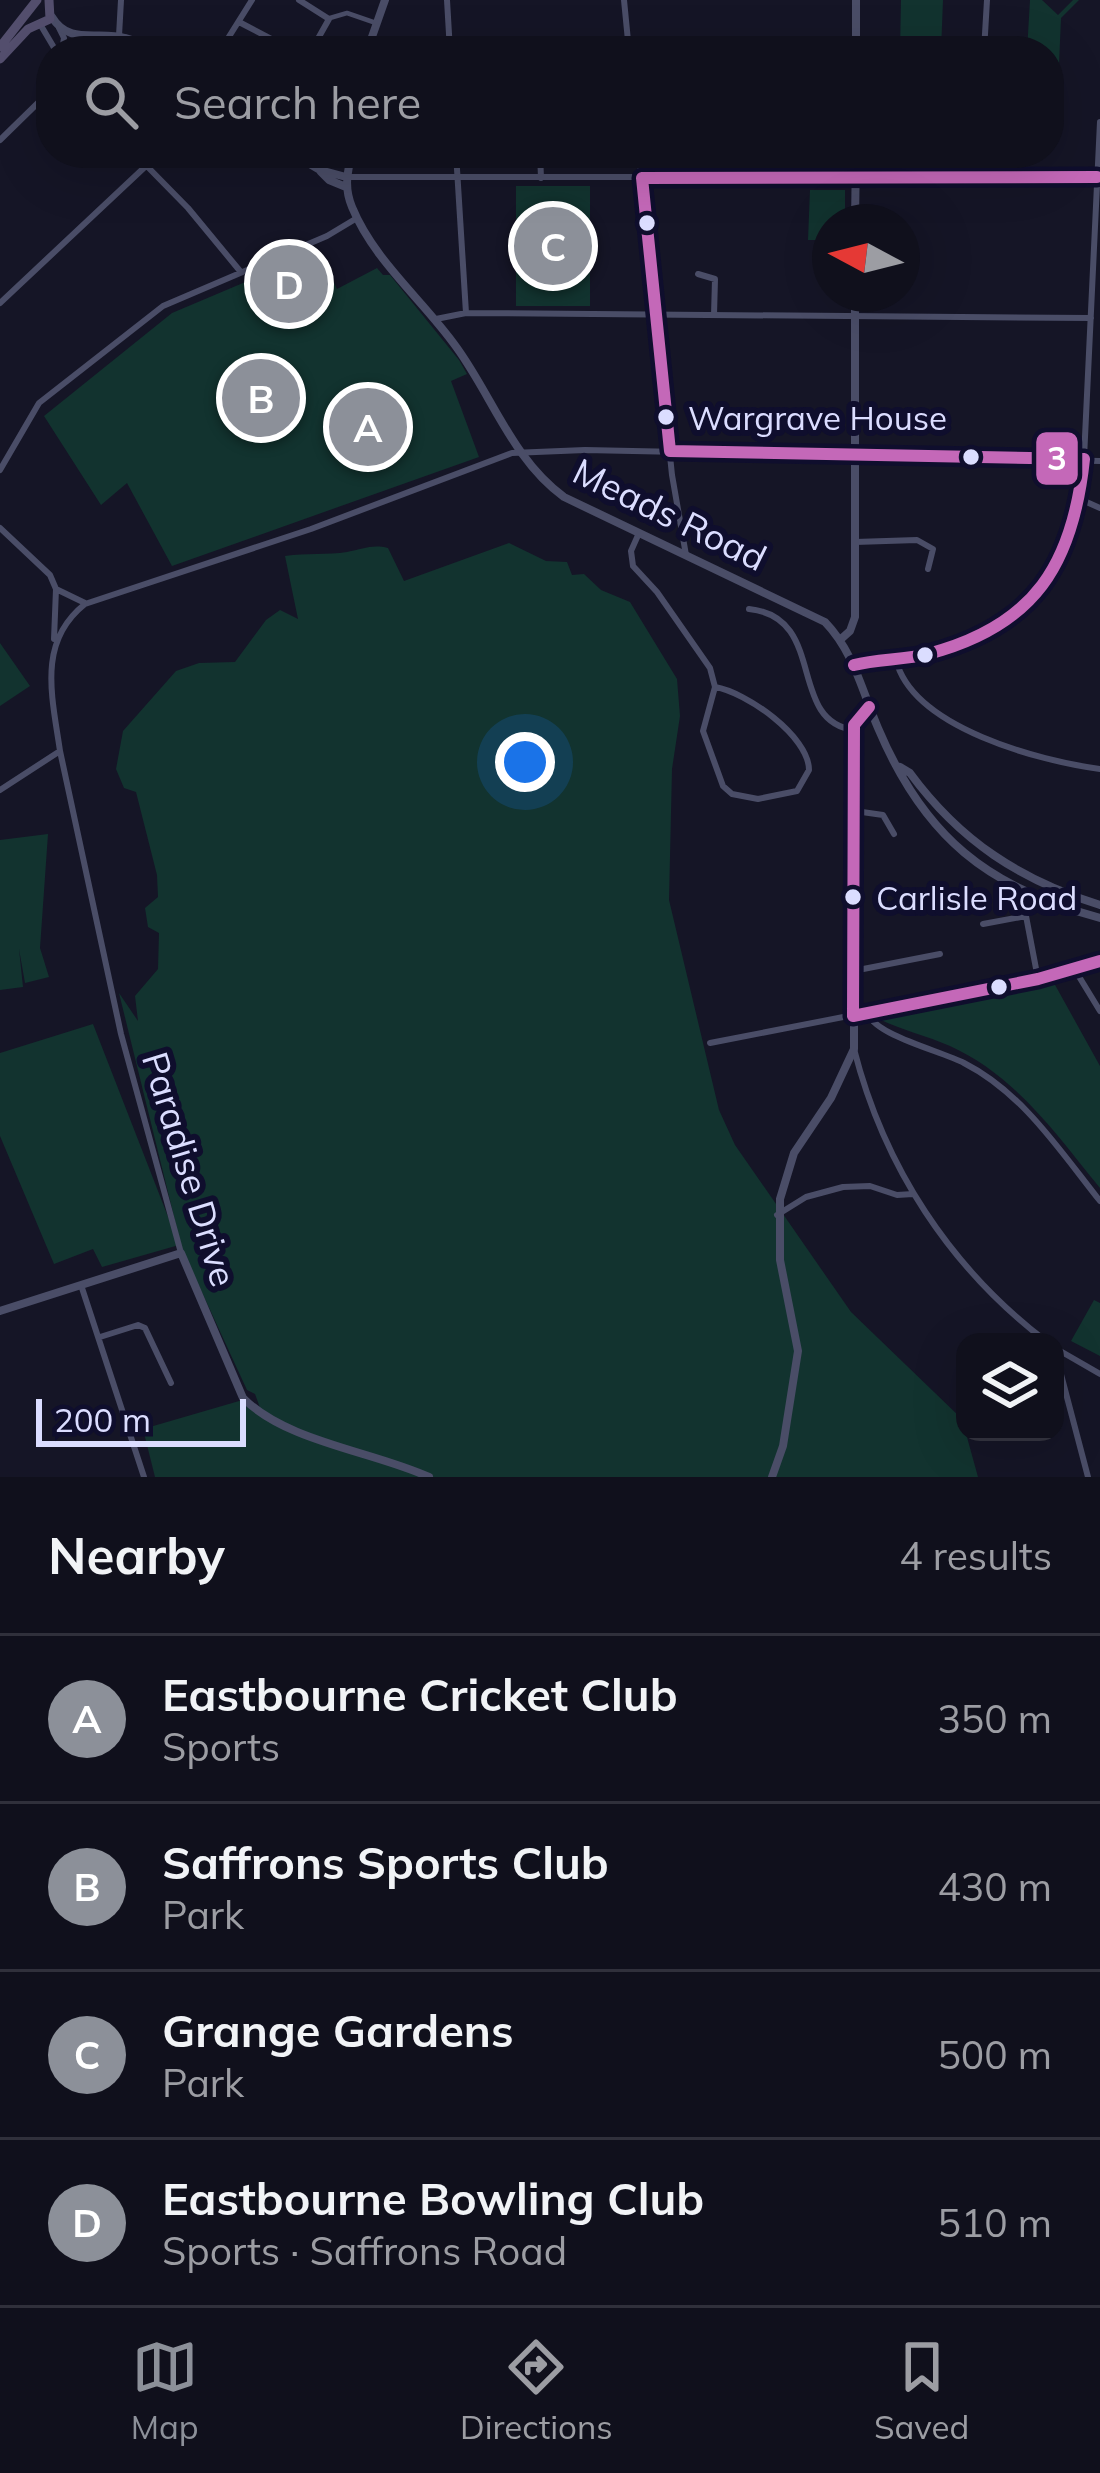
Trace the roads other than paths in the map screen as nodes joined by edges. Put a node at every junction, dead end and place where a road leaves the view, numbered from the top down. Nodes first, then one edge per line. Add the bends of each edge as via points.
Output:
1 (121, 0) edge
2 (252, 0) edge
3 (298, 0) edge
4 (385, 0) edge
5 (447, 0) edge
6 (624, 0) edge
7 (856, 0) edge
8 (987, 0) edge
9 (34, 5) edge
10 (50, 8) edge
11 (328, 19) junction
12 (239, 22) junction
13 (376, 23) junction
14 (39, 24) junction
15 (59, 28) junction
16 (48, 36) edge
17 (63, 36) edge
18 (76, 36) edge
19 (119, 36) edge
20 (230, 36) edge
21 (266, 36) edge
22 (318, 36) edge
23 (372, 36) edge
24 (449, 36) edge
25 (628, 36) edge
26 (856, 36) edge
27 (985, 36) edge
28 (0, 46) edge
29 (0, 59) edge
30 (36, 105) edge
31 (1100, 122) edge
32 (0, 140) edge
33 (143, 168) edge
34 (150, 168) edge
35 (317, 168) edge
36 (349, 168) edge
37 (457, 168) edge
38 (541, 168) edge
39 (641, 168) edge
40 (856, 168) edge
41 (978, 168) edge
42 (856, 177) junction
43 (977, 177) junction
44 (1097, 177) edge
45 (542, 178) junction
46 (642, 178) junction
47 (458, 179) junction
48 (346, 182) junction
49 (856, 204) edge
50 (357, 218) junction
51 (240, 271) junction
52 (698, 274) dead end
53 (0, 303) edge
54 (855, 312) edge
55 (466, 313) junction
56 (656, 315) junction
57 (714, 315) junction
58 (855, 316) junction
59 (1091, 318) junction
60 (436, 319) junction
61 (519, 451) junction
62 (670, 452) junction
63 (855, 455) junction
64 (1084, 459) junction
65 (1100, 461) edge
66 (0, 470) edge
67 (1082, 500) junction
68 (1100, 508) edge
69 (0, 528) edge
70 (638, 533) junction
71 (855, 542) junction
72 (686, 554) junction
73 (928, 569) dead end
74 (56, 589) junction
75 (85, 604) junction
76 (749, 609) dead end
77 (841, 639) junction
78 (53, 643) junction
79 (896, 660) junction
80 (854, 665) junction
81 (715, 687) junction
82 (869, 707) junction
83 (854, 730) junction
84 (60, 751) junction
85 (899, 766) junction
86 (1100, 769) edge
87 (0, 790) edge
88 (854, 812) junction
89 (894, 834) dead end
90 (1100, 905) edge
91 (1100, 918) edge
92 (982, 924) dead end
93 (940, 954) dead end
94 (1100, 961) edge
95 (1075, 970) junction
96 (854, 971) junction
97 (1039, 979) junction
98 (1100, 1011) edge
99 (868, 1014) junction
100 (853, 1016) junction
101 (710, 1042) dead end
102 (854, 1049) junction
103 (913, 1194) junction
104 (1100, 1201) edge
105 (778, 1215) junction
106 (181, 1253) junction
107 (81, 1285) junction
108 (0, 1311) edge
109 (1036, 1333) edge
110 (100, 1337) junction
111 (1064, 1353) edge
112 (1100, 1374) edge
113 (171, 1383) dead end
114 (1064, 1386) edge
115 (144, 1477) edge
116 (429, 1477) edge
117 (772, 1477) edge
118 (1088, 1477) edge

1 - 19 street
2 - 12 street
3 - 11 street
4 - 13 street
5 - 24 street
6 - 25 street
7 - 26 street
8 - 27 street
9 - 10 main road
9 - 14 main road
9 - 28 main road
10 - 14 main road
10 - 15 street
11 - 13 street via 347,13
11 - 22 street
12 - 20 street
12 - 21 street
13 - 23 street
14 - 16 street
14 - 29 main road
15 - 17 street
15 - 18 street
30 - 32 street
31 - 44 street
33 - 53 street
34 - 51 street
35 - 48 street
36 - 48 street
37 - 47 street
38 - 45 street
39 - 46 street
40 - 42 street
41 - 43 street
42 - 43 street
42 - 46 street
42 - 49 street
43 - 44 street
44 - 59 street
45 - 46 street
45 - 47 street
46 - 56 street
47 - 48 street
47 - 55 street
48 - 50 street, Meads Road
50 - 51 street
50 - 60 street, Meads Road
51 - 66 street via 163,306 39,403
52 - 57 street via 715,279
54 - 58 street
55 - 56 street
55 - 60 street
56 - 57 street
56 - 62 street
57 - 58 street
58 - 59 street
58 - 63 street
59 - 64 street
60 - 61 street, Meads Road
61 - 62 street
61 - 70 street, Meads Road via 564,496
61 - 75 street
62 - 63 street
62 - 72 street
63 - 64 street
63 - 71 street
64 - 65 street
64 - 67 street
67 - 68 street
67 - 79 street via 1066,553 1030,602 971,639
69 - 74 street
70 - 72 street, Meads Road
70 - 81 street via 633,566 710,668
71 - 73 street via 923,541 933,549
71 - 77 street via 855,617
72 - 77 street, Meads Road via 808,611
74 - 75 street
74 - 78 street, Paradise Drive
75 - 78 street
76 - 83 street via 784,625 802,650 813,700 836,725
77 - 80 street, Meads Road
78 - 84 street, Paradise Drive
79 - 80 street
79 - 86 street via 904,680 975,734 1021,754
80 - 82 street, Meads Road
81 - 81 street via 754,703 804,750 808,770 797,790 758,799 723,786 703,731
82 - 83 street
82 - 85 street, Meads Road
83 - 88 street
84 - 87 street
84 - 106 street, Paradise Drive via 121,1034
85 - 90 street, Meads Road via 1001,863
85 - 91 street, Meads Road via 930,819 984,871 1039,901
88 - 89 street via 883,815
88 - 96 street
92 - 97 street via 1026,916
93 - 96 street
94 - 95 street
95 - 97 street
95 - 98 street
96 - 100 street
97 - 99 street
99 - 100 street
99 - 104 street via 879,1029 997,1084
100 - 101 street
100 - 102 street
102 - 103 street via 878,1127
102 - 105 street via 788,1165
103 - 105 street via 835,1188
103 - 109 street via 958,1259
105 - 117 street via 798,1351
106 - 107 street
106 - 116 street, Paradise Drive via 253,1409
107 - 108 street
107 - 110 street
110 - 113 street via 146,1328
110 - 115 street
111 - 112 street
114 - 118 street

